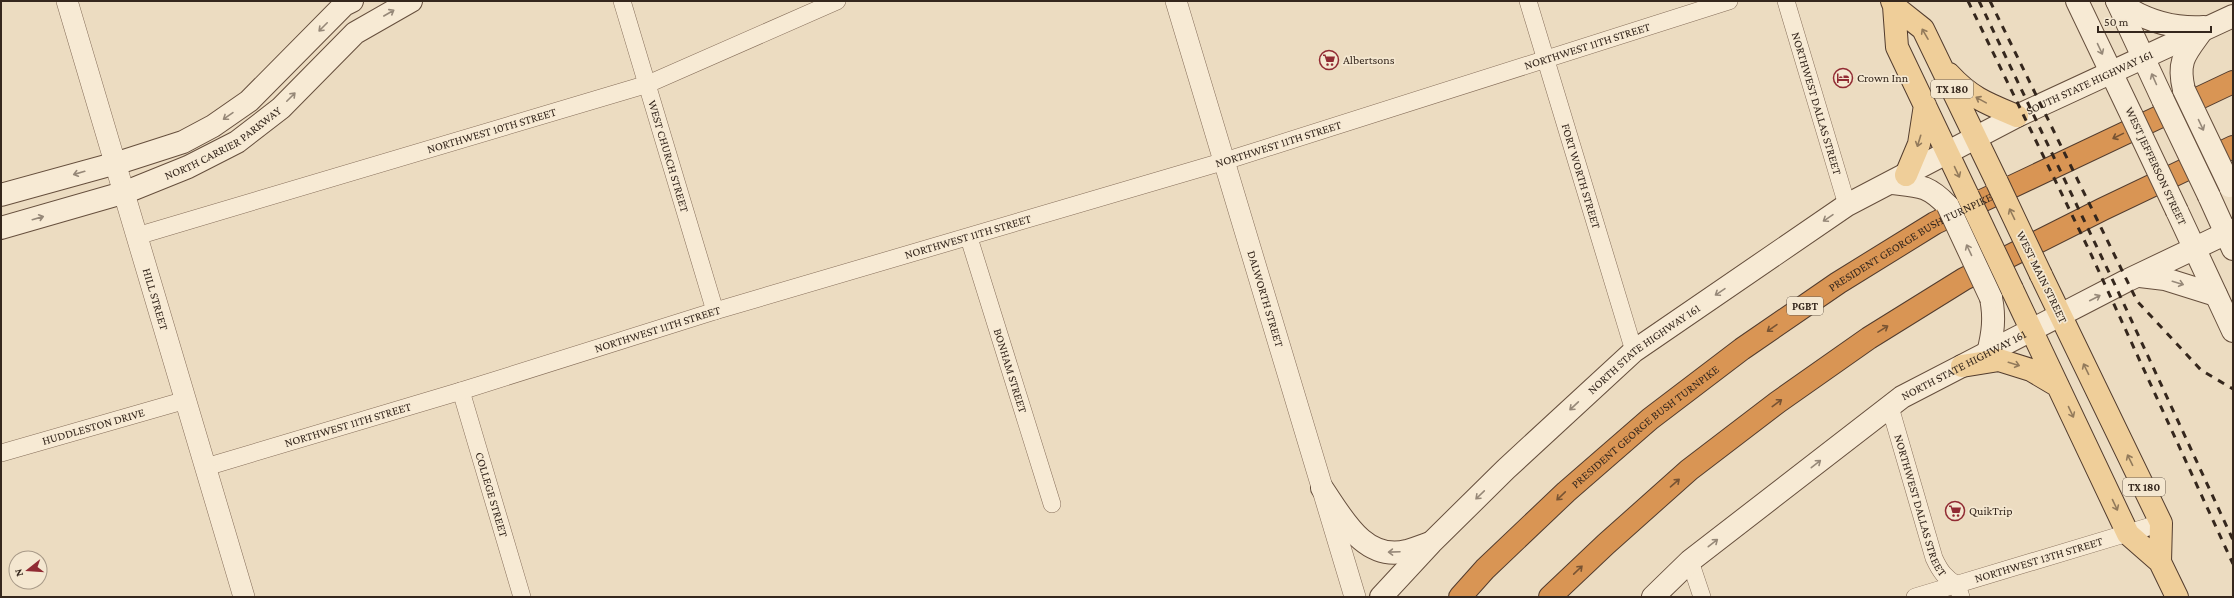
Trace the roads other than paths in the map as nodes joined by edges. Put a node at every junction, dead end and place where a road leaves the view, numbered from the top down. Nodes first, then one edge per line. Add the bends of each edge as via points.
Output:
1 (68, 1) edge
2 (411, 1) edge
3 (622, 1) edge
4 (837, 1) edge
5 (1176, 1) edge
6 (1528, 1) edge
7 (1729, 1) edge
8 (1786, 1) edge
9 (2077, 1) edge
10 (2117, 1) edge
11 (346, 2) edge
12 (1893, 4) edge
13 (2233, 16) edge
14 (2206, 29) junction
15 (2144, 57) junction
16 (1545, 60) junction
17 (1940, 63) junction
18 (2112, 73) junction
19 (2233, 82) edge
20 (648, 84) junction
21 (1925, 106) junction
22 (2017, 116) junction
23 (1975, 137) junction
24 (2233, 147) edge
25 (1947, 152) junction
26 (1225, 161) junction
27 (117, 163) junction
28 (1899, 179) junction
29 (2231, 187) edge
30 (126, 192) junction
31 (1, 195) edge
32 (1847, 205) junction
33 (1, 228) edge
34 (137, 236) junction
35 (2231, 237) edge
36 (969, 238) junction
37 (2195, 249) junction
38 (2140, 276) junction
39 (2216, 295) junction
40 (715, 311) junction
41 (2061, 316) junction
42 (2032, 330) junction
43 (2233, 331) edge
44 (1634, 351) junction
45 (1988, 353) junction
46 (1962, 366) junction
47 (2058, 386) junction
48 (461, 391) junction
49 (186, 400) junction
50 (1890, 406) junction
51 (1, 453) edge
52 (206, 467) junction
53 (1322, 488) junction
54 (1052, 504) dead end
55 (2161, 523) junction
56 (2128, 534) junction
57 (1431, 543) junction
58 (1690, 561) junction
59 (2160, 562) junction
60 (1959, 591) edge
61 (244, 597) edge
62 (522, 597) edge
63 (1354, 597) edge
64 (1381, 597) edge
65 (1460, 597) edge
66 (1550, 597) edge
67 (1653, 597) edge
68 (1702, 597) edge
69 (1915, 597) edge
70 (2177, 597) edge

1 - 27 street, HILL STREET
30 -> 2 main road, NORTH CARRIER PARKWAY via 188,167 237,142 281,108 355,33
3 - 20 street, WEST CHURCH STREET
4 - 20 street, NORTHWEST 10TH STREET
5 - 26 street, DALWORTH STREET
6 - 16 street, FORT WORTH STREET
7 - 16 street, NORTHWEST 11TH STREET
8 - 32 street, NORTHWEST DALLAS STREET
9 -> 18 main road, WEST JEFFERSON STREET
10 - 14 main road via 2128,9 2163,25
10 - 15 main road
11 -> 27 main road, NORTH CARRIER PARKWAY via 249,101 213,126 183,142
17 -> 12 main road, WEST MAIN STREET / TX 180 via 1923,29
12 - 21 main road, WEST MAIN STREET / TX 180 via 1898,47
13 - 14 main road, SOUTH STATE HIGHWAY 161
14 - 15 main road, SOUTH STATE HIGHWAY 161
14 -> 29 main road, bridge via 2184,56 2180,74 2184,90
15 - 18 main road, SOUTH STATE HIGHWAY 161
35 -> 15 main road, bridge
16 - 26 street, NORTHWEST 11TH STREET
16 - 44 street, FORT WORTH STREET
22 -> 17 main road via 1964,90
17 - 23 main road, WEST MAIN STREET / TX 180
18 - 22 main road, SOUTH STATE HIGHWAY 161
18 - 37 main road, WEST JEFFERSON STREET, bridge
19 -> 65 highway, PRESIDENT GEORGE BUSH TURNPIKE / PGBT via 1935,223 1838,283 1742,349 1650,419 1566,492 1485,569
20 - 34 street, NORTHWEST 10TH STREET
20 - 40 street, WEST CHURCH STREET
21 - 25 main road, WEST MAIN STREET / TX 180
21 -> 28 main road via 1918,144
22 - 23 main road, SOUTH STATE HIGHWAY 161
23 - 25 main road, SOUTH STATE HIGHWAY 161
41 -> 23 main road, WEST MAIN STREET / TX 180, bridge
66 -> 24 highway via 1689,470 1778,402 1869,338 1964,279
25 - 28 main road, NORTH STATE HIGHWAY 161
25 -> 42 main road, WEST MAIN STREET / TX 180, bridge
26 - 36 street, NORTHWEST 11TH STREET
26 - 53 street, DALWORTH STREET
27 - 30 street, HILL STREET
27 -> 31 main road, NORTH CARRIER PARKWAY
28 - 32 main road, NORTH STATE HIGHWAY 161
45 -> 28 main road, bridge via 1994,330 1991,298 1948,206 1934,191
33 -> 30 main road, NORTH CARRIER PARKWAY
30 - 34 street, HILL STREET
32 -> 44 main road, NORTH STATE HIGHWAY 161
34 - 49 street, HILL STREET
35 - 37 main road
36 - 40 street, NORTHWEST 11TH STREET
36 - 54 street, BONHAM STREET
37 - 38 main road
37 - 39 main road, WEST JEFFERSON STREET
38 -> 39 main road via 2165,279
41 -> 38 main road
39 - 43 main road, WEST JEFFERSON STREET
40 - 48 street, NORTHWEST 11TH STREET
41 - 42 main road
55 -> 41 main road, WEST MAIN STREET / TX 180
42 - 45 main road, NORTH STATE HIGHWAY 161
42 - 47 main road, WEST MAIN STREET / TX 180
44 -> 57 main road, NORTH STATE HIGHWAY 161 via 1506,469
45 - 46 main road, NORTH STATE HIGHWAY 161
46 -> 47 main road via 1999,360 2031,370
46 - 50 main road, NORTH STATE HIGHWAY 161 via 1902,397
47 -> 56 main road, WEST MAIN STREET / TX 180
48 - 52 street, NORTHWEST 11TH STREET
48 - 62 street, COLLEGE STREET
49 - 51 street, HUDDLESTON DRIVE
49 - 52 street, HILL STREET
58 -> 50 main road, NORTH STATE HIGHWAY 161
50 - 60 street, NORTHWEST DALLAS STREET via 1934,558 1939,569
52 - 61 street, HILL STREET
57 -> 53 main road via 1405,552 1384,552 1368,547 1349,527
53 - 63 street, DALWORTH STREET
55 - 56 street, NORTHWEST 13TH STREET
55 - 59 main road, WEST MAIN STREET / TX 180
56 - 59 main road, WEST MAIN STREET / TX 180
56 - 60 street, NORTHWEST 13TH STREET
57 - 64 main road, NORTH STATE HIGHWAY 161
58 - 67 main road, NORTH STATE HIGHWAY 161
58 - 68 street
59 - 70 main road, WEST MAIN STREET / TX 180
60 - 69 street, NORTHWEST 13TH STREET

